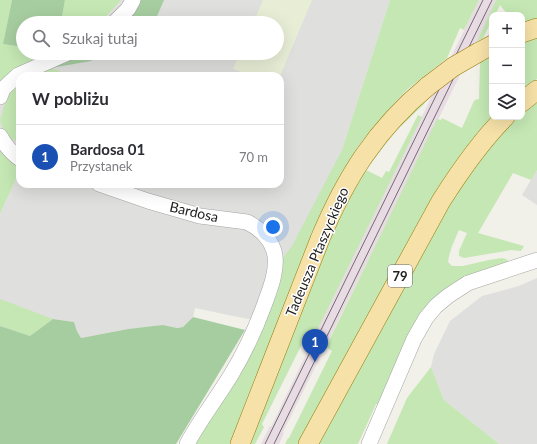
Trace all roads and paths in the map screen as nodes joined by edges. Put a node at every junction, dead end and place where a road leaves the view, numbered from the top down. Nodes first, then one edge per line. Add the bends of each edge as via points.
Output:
1 (133, 0) edge
2 (121, 16) edge
3 (537, 28) edge
4 (525, 32) edge
5 (485, 49) edge
6 (52, 60) edge
7 (25, 72) edge
8 (16, 77) edge
9 (537, 90) edge
10 (0, 97) edge
11 (525, 100) edge
12 (502, 120) edge
13 (0, 136) edge
14 (16, 156) edge
15 (111, 188) edge
16 (530, 262) edge
17 (187, 444) edge
18 (240, 444) edge
19 (308, 444) edge
20 (369, 444) edge

1 - 2 street
3 - 4 main road
5 - 18 main road, Tadeusza Ptaszyckiego, bridge via 453,67 405,106 382,131 346,183 320,239
6 - 7 street
8 - 10 street
9 - 11 main road
12 - 19 main road, 79 via 477,148 441,201
13 - 14 street
15 - 17 street, Bardosa via 200,216 247,222 263,233 275,255 274,275 269,293 254,330 237,365
16 - 20 street via 468,283 448,296 431,312 414,340

